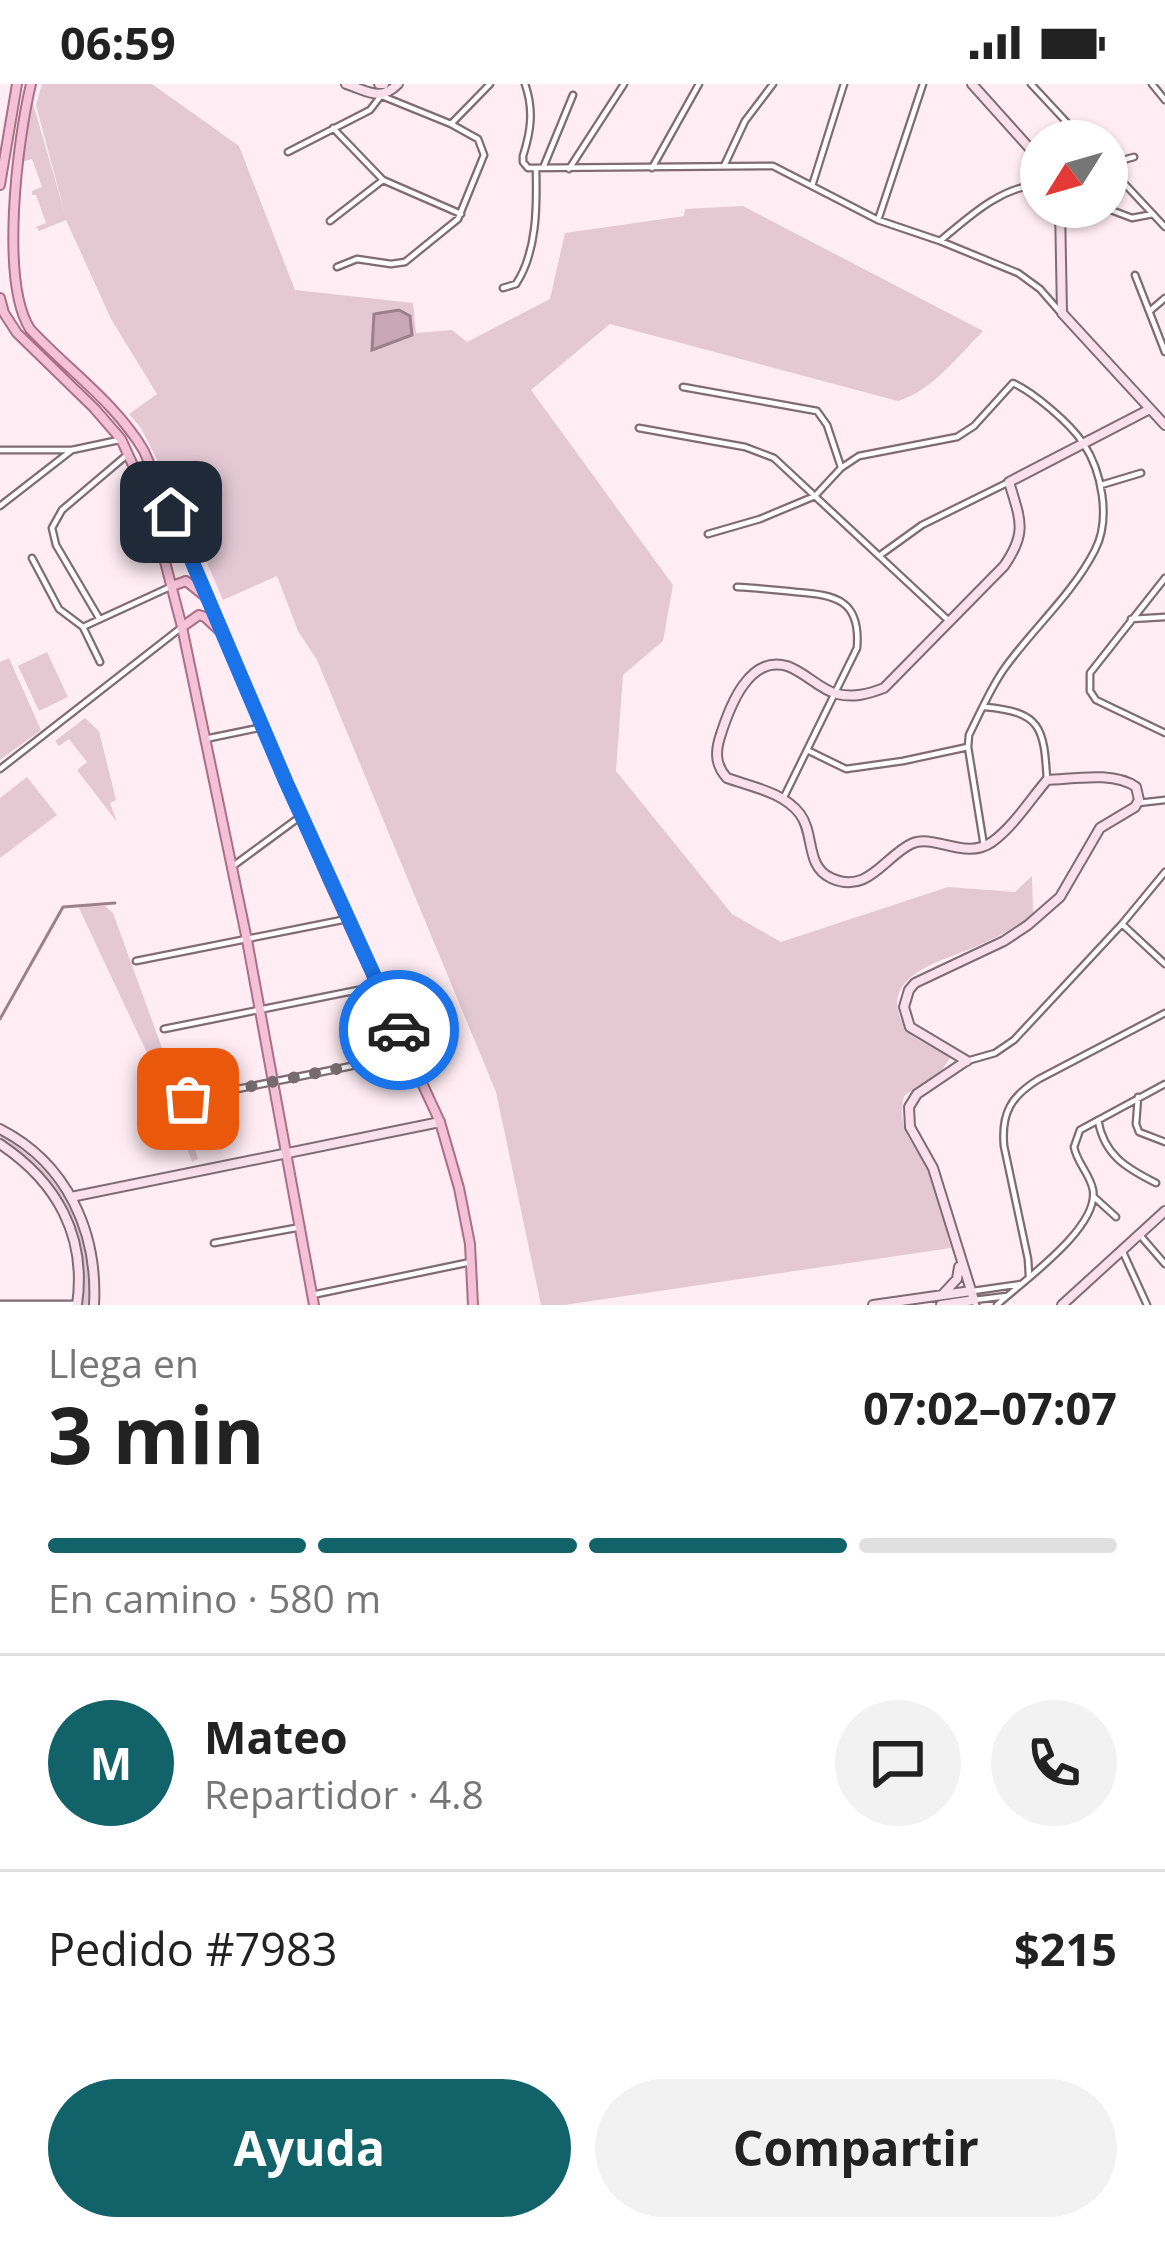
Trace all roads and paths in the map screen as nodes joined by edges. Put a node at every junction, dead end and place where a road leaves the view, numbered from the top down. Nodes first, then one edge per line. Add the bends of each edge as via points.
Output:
1 (17, 84) edge
2 (31, 84) edge
3 (346, 84) edge
4 (381, 84) edge
5 (398, 84) edge
6 (490, 84) edge
7 (525, 84) edge
8 (624, 84) edge
9 (699, 84) edge
10 (773, 84) edge
11 (844, 84) edge
12 (923, 84) edge
13 (972, 84) edge
14 (1030, 84) edge
15 (1152, 84) edge
16 (380, 95) junction
17 (573, 95) dead end
18 (1165, 100) edge
19 (1064, 120) edge
20 (451, 124) junction
21 (333, 128) junction
22 (1020, 137) edge
23 (288, 152) dead end
24 (1134, 158) dead end
25 (1128, 159) edge
26 (724, 166) junction
27 (652, 168) junction
28 (569, 169) junction
29 (539, 170) junction
30 (383, 180) junction
31 (0, 185) edge
32 (812, 186) junction
33 (1020, 186) edge
34 (1128, 187) edge
35 (461, 214) junction
36 (1153, 214) junction
37 (1128, 216) edge
38 (330, 220) dead end
39 (878, 220) junction
40 (1165, 227) edge
41 (1060, 228) edge
42 (940, 241) junction
43 (338, 267) dead end
44 (1135, 274) dead end
45 (503, 289) dead end
46 (0, 298) edge
47 (1165, 298) edge
48 (16, 310) junction
49 (2, 312) edge
50 (1149, 312) junction
51 (1062, 314) junction
52 (1165, 352) edge
53 (683, 387) dead end
54 (1150, 409) junction
55 (1165, 425) edge
56 (639, 428) dead end
57 (133, 433) junction
58 (121, 440) junction
59 (1084, 444) junction
60 (72, 449) junction
61 (0, 450) edge
62 (128, 454) junction
63 (841, 468) junction
64 (1142, 473) dead end
65 (1009, 482) junction
66 (1100, 485) junction
67 (815, 496) junction
68 (0, 506) edge
69 (708, 534) dead end
70 (878, 556) junction
71 (32, 558) dead end
72 (1165, 578) edge
73 (172, 586) junction
74 (737, 586) dead end
75 (210, 601) junction
76 (1165, 617) edge
77 (99, 618) junction
78 (1131, 619) junction
79 (950, 622) junction
80 (82, 627) junction
81 (182, 627) junction
82 (225, 637) junction
83 (100, 662) dead end
84 (836, 694) junction
85 (983, 707) junction
86 (262, 727) junction
87 (1165, 733) edge
88 (205, 739) junction
89 (968, 747) junction
90 (807, 750) junction
91 (0, 769) edge
92 (1046, 780) junction
93 (783, 798) junction
94 (1165, 800) edge
95 (1138, 803) junction
96 (301, 816) junction
97 (984, 846) junction
98 (232, 867) junction
99 (1165, 872) edge
100 (347, 919) junction
101 (1122, 924) junction
102 (247, 940) junction
103 (136, 961) dead end
104 (1165, 964) edge
105 (378, 986) junction
106 (260, 1010) junction
107 (1165, 1013) edge
108 (164, 1028) dead end
109 (410, 1054) junction
110 (967, 1061) junction
111 (273, 1082) junction
112 (1165, 1084) edge
113 (1138, 1096) junction
114 (188, 1099) dead end
115 (1098, 1118) junction
116 (440, 1122) junction
117 (0, 1129) edge
118 (1165, 1142) edge
119 (0, 1144) edge
120 (287, 1153) junction
121 (1156, 1183) dead end
122 (1093, 1196) junction
123 (71, 1197) junction
124 (1165, 1211) edge
125 (1116, 1217) dead end
126 (301, 1227) junction
127 (1139, 1234) junction
128 (214, 1243) dead end
129 (1122, 1250) junction
130 (958, 1253) junction
131 (471, 1262) junction
132 (1165, 1264) edge
133 (1029, 1276) junction
134 (1021, 1283) junction
135 (1006, 1296) junction
136 (973, 1299) edge
137 (313, 1300) edge
138 (941, 1300) edge
139 (0, 1304) edge
140 (77, 1305) edge
141 (94, 1305) edge
142 (473, 1305) edge
143 (873, 1305) edge
144 (997, 1305) edge
145 (1062, 1305) edge
146 (1148, 1305) edge

1 - 31 main road
2 - 48 main road via 10,192
3 - 16 street
4 - 16 street
5 - 16 street
6 - 20 street
7 - 29 street via 532,122 524,166
8 - 28 street
9 - 27 street
10 - 26 street
11 - 32 street
12 - 39 street
13 - 22 street
14 - 19 street
15 - 18 street
16 - 20 street
16 - 21 street via 370,110
17 - 29 street
20 - 35 street via 478,139 484,155
21 - 23 street
21 - 30 street
24 - 25 street
26 - 27 street
26 - 32 street via 773,166
27 - 28 street
28 - 29 street
29 - 45 street via 526,265
30 - 35 street
30 - 38 street
32 - 39 street
33 - 42 street
34 - 36 street
35 - 43 street via 405,262 357,259
36 - 37 street
36 - 40 street
39 - 42 street
41 - 51 street
42 - 51 street via 1018,273
44 - 50 street
46 - 49 main road
47 - 50 street
48 - 49 main road
48 - 57 main road
49 - 58 main road
50 - 52 street
51 - 54 street
53 - 63 street via 817,411
54 - 55 street
54 - 59 street
56 - 67 street via 764,452
57 - 58 street
57 - 75 main road
58 - 60 street
58 - 62 main road
59 - 63 street via 1012,382 957,437 868,453
59 - 65 street
59 - 66 street
60 - 61 street
60 - 68 street
62 - 73 main road
62 - 77 street via 52,528
63 - 67 street
64 - 66 street
65 - 70 street
65 - 79 street via 1021,521 1016,548
66 - 85 street via 1096,548
67 - 69 street
67 - 70 street
70 - 79 street
71 - 80 street via 59,609
72 - 78 street
73 - 75 main road via 191,583
73 - 77 street
73 - 81 main road
74 - 84 street via 845,603 857,648
75 - 82 main road
76 - 78 street
77 - 80 street
78 - 87 street via 1090,673 1090,691
79 - 84 street via 884,688
80 - 83 street
81 - 82 main road via 199,615
81 - 88 main road
81 - 91 street
82 - 86 main road
84 - 90 street
84 - 93 street via 781,664 760,668 742,687 716,761 727,778
85 - 89 street
85 - 92 street via 1034,722
86 - 88 street
86 - 96 main road
88 - 98 main road
89 - 90 street via 846,769
89 - 97 street
90 - 93 street
92 - 95 street via 1124,780 1136,787
92 - 97 street
93 - 97 street via 801,815 820,870 838,880 864,880 912,844
94 - 95 street
95 - 110 street via 1100,828 1060,896 1028,926 909,990 910,1027
96 - 98 street
96 - 100 main road
98 - 102 main road
99 - 101 street
100 - 102 street
100 - 105 main road
101 - 104 street
101 - 110 street via 1014,1040
102 - 103 street
102 - 106 main road
105 - 106 street
105 - 109 main road
106 - 108 street
106 - 111 main road
107 - 133 street via 1025,1088 1008,1106 1004,1146
109 - 111 street
109 - 116 main road
110 - 130 street via 917,1094 908,1114
111 - 114 street
111 - 120 main road
112 - 113 street
113 - 115 street
113 - 118 street via 1139,1132
115 - 121 street via 1118,1162
115 - 122 street via 1076,1136
116 - 120 street
116 - 131 main road
117 - 123 street via 37,1153
119 - 140 street via 28,1165 69,1223 80,1268
120 - 123 street
120 - 126 main road
122 - 125 street
122 - 133 street via 1076,1233
123 - 141 street via 92,1254
124 - 127 street
126 - 128 street
126 - 137 main road
127 - 129 street
127 - 132 street
129 - 145 street
129 - 146 street
130 - 136 street
130 - 138 street via 958,1275
131 - 137 street
131 - 142 main road
133 - 134 street
134 - 135 street
134 - 136 street
135 - 136 street
135 - 144 street
136 - 138 street
138 - 143 street
139 - 140 street

